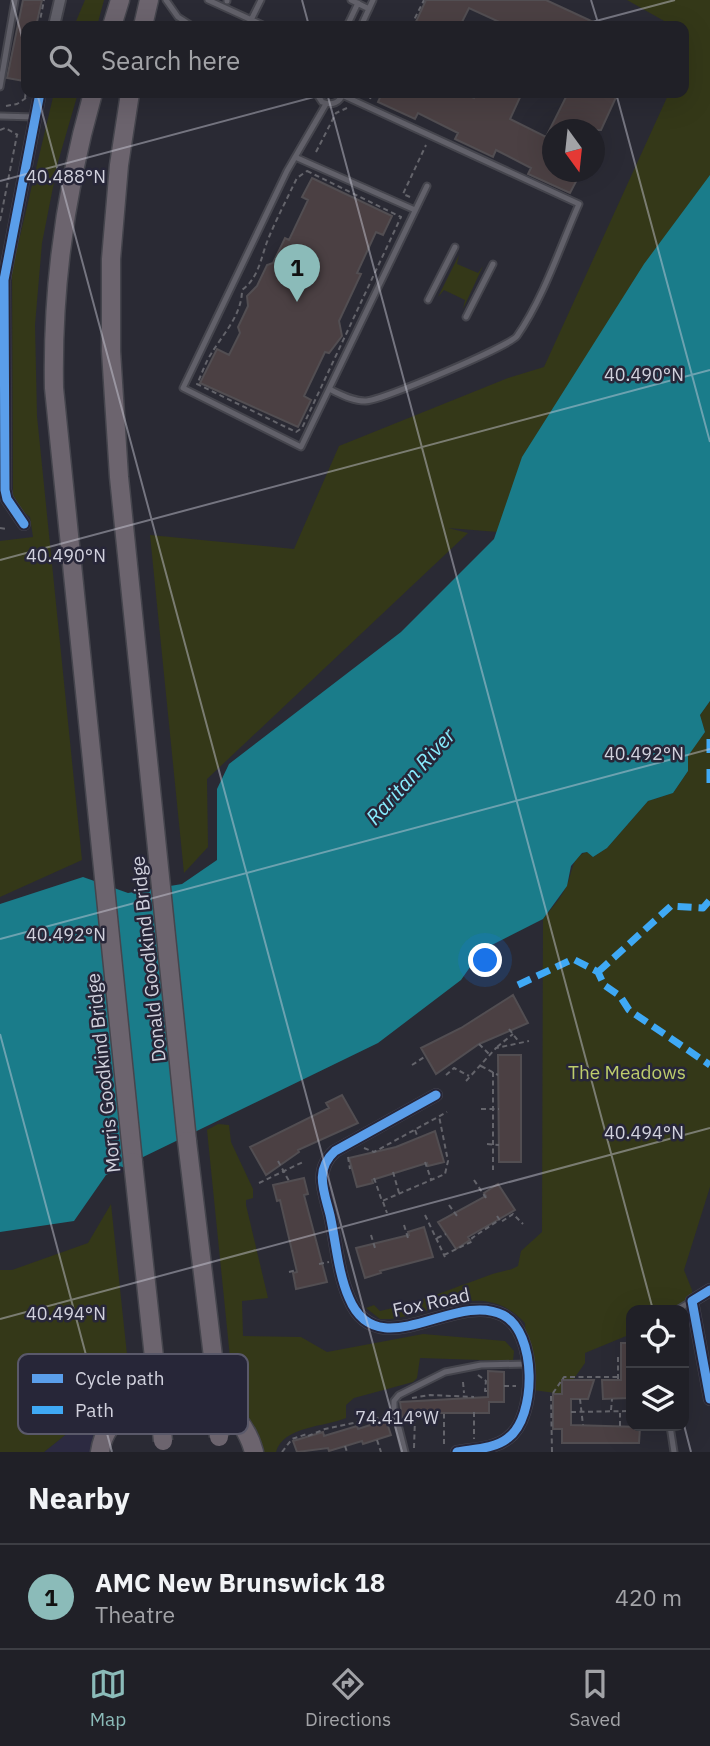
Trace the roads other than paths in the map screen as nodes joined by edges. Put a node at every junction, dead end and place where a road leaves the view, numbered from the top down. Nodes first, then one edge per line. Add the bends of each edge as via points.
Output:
1 (15, 0) edge
2 (60, 0) edge
3 (120, 0) edge
4 (149, 0) edge
5 (166, 0) edge
6 (208, 0) edge
7 (261, 0) edge
8 (351, 0) edge
9 (373, 0) edge
10 (226, 2) edge
11 (358, 3) junction
12 (369, 9) junction
13 (251, 20) joint
14 (55, 21) edge
15 (114, 21) edge
16 (144, 21) edge
17 (184, 21) edge
18 (349, 21) edge
19 (363, 21) edge
20 (0, 86) edge
21 (39, 98) edge
22 (92, 98) edge
23 (129, 98) edge
24 (321, 98) edge
25 (340, 98) edge
26 (352, 98) edge
27 (326, 104) junction
28 (0, 116) edge
29 (35, 117) junction
30 (295, 157) junction
31 (427, 186) dead end
32 (415, 210) junction
33 (455, 247) dead end
34 (493, 264) dead end
35 (428, 300) dead end
36 (466, 317) dead end
37 (329, 389) junction
38 (2, 404) edge
39 (24, 524) dead end
40 (436, 1095) dead end
41 (710, 1290) edge
42 (692, 1301) junction
43 (685, 1305) edge
44 (153, 1354) edge
45 (213, 1354) edge
46 (527, 1364) junction
47 (710, 1399) edge
48 (671, 1431) edge
49 (104, 1434) edge
50 (248, 1434) edge
51 (100, 1452) edge
52 (254, 1452) edge
53 (405, 1452) edge
54 (460, 1452) edge
55 (674, 1452) edge

1 - 20 lane
2 - 14 street
3 - 15 highway
4 - 16 highway
5 - 17 lane
6 - 10 lane
7 - 13 lane
8 - 11 lane
9 - 12 lane
10 - 13 lane
11 - 12 lane
11 - 18 lane
12 - 19 lane
21 - 29 street
22 - 44 highway, Morris Goodkind Bridge, bridge via 69,188 56,279 54,388
23 - 45 highway, Donald Goodkind Bridge, bridge via 111,259 119,477
24 - 27 lane
25 - 27 lane
26 - 37 lane via 579,204 515,339 375,400 354,400
27 - 30 lane
28 - 29 lane
29 - 38 street via 4,280
30 - 32 lane
30 - 37 lane via 183,388 301,447
31 - 32 lane
32 - 37 lane
33 - 35 lane
34 - 36 lane
38 - 39 street via 5,489
40 - 46 street, Fox Road via 326,1159 321,1180 348,1297 363,1318 388,1329 467,1310 503,1314 522,1333
41 - 42 street
42 - 43 lane
42 - 47 street
46 - 53 lane via 445,1372 399,1395 394,1408
46 - 54 street, Fox Road via 527,1407 517,1428 496,1445
48 - 55 lane
49 - 51 highway
50 - 52 highway

